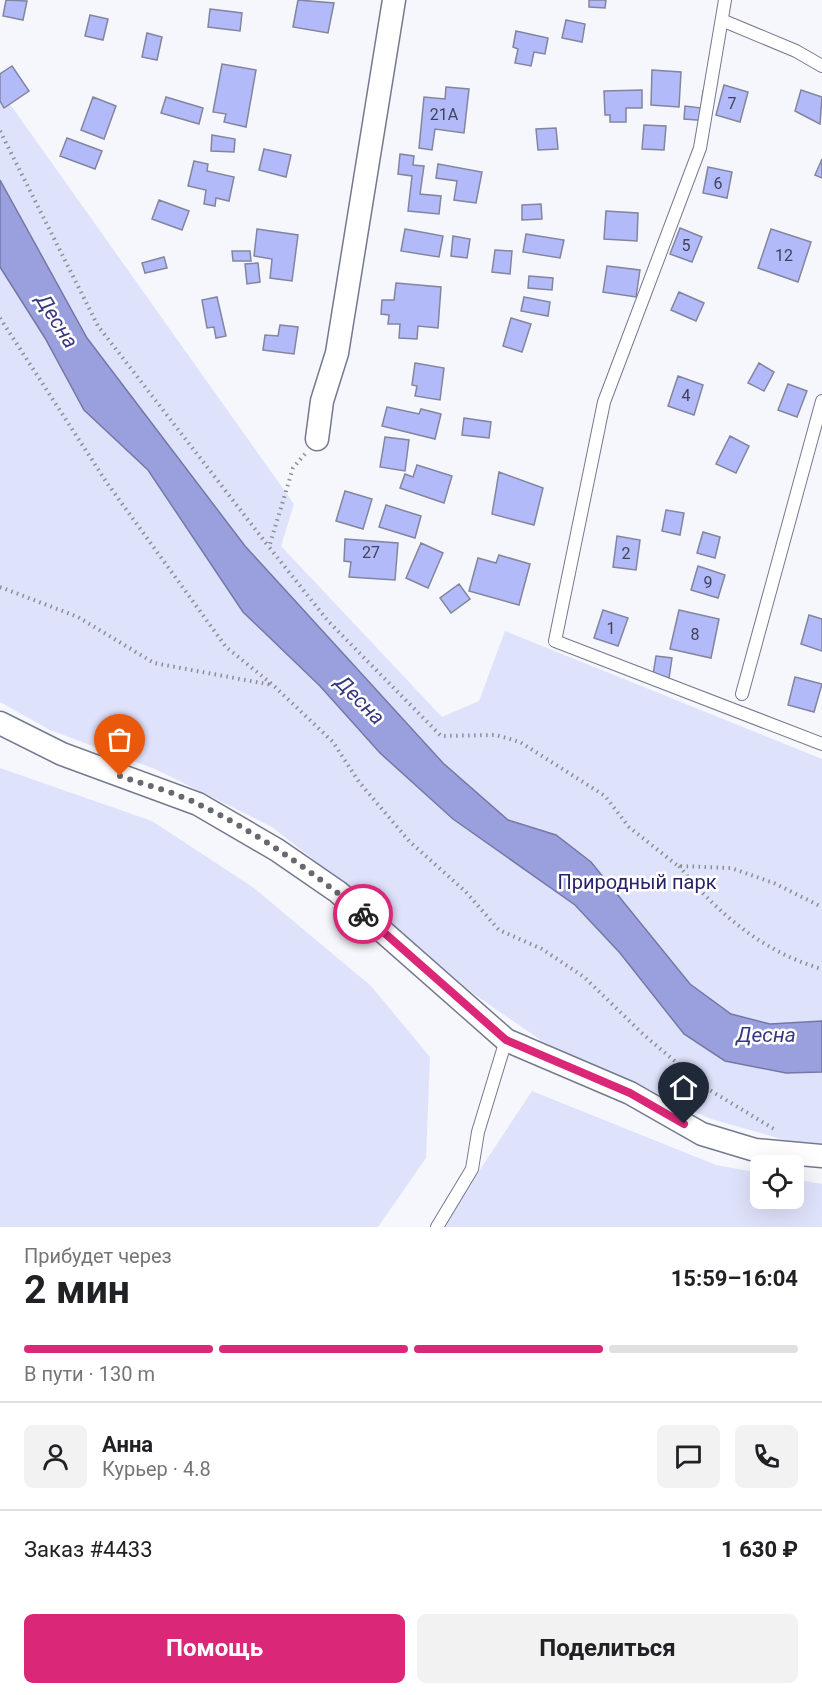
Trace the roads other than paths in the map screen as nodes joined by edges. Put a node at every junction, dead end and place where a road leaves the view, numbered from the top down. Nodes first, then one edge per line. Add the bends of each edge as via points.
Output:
1 (394, 0) edge
2 (725, 0) edge
3 (723, 21) junction
4 (822, 66) edge
5 (822, 401) edge
6 (317, 439) road end
7 (742, 694) dead end
8 (0, 723) edge
9 (822, 744) edge
10 (506, 1040) junction
11 (822, 1156) edge
12 (437, 1227) edge

1 - 6 street via 337,353 322,401
2 - 3 lane
3 - 4 lane
3 - 9 lane via 700,148 604,402 555,640
5 - 7 lane
8 - 10 street via 62,754 198,804 277,850 338,892
10 - 11 street via 630,1093 702,1134 755,1150
10 - 12 lane via 478,1132 472,1169

